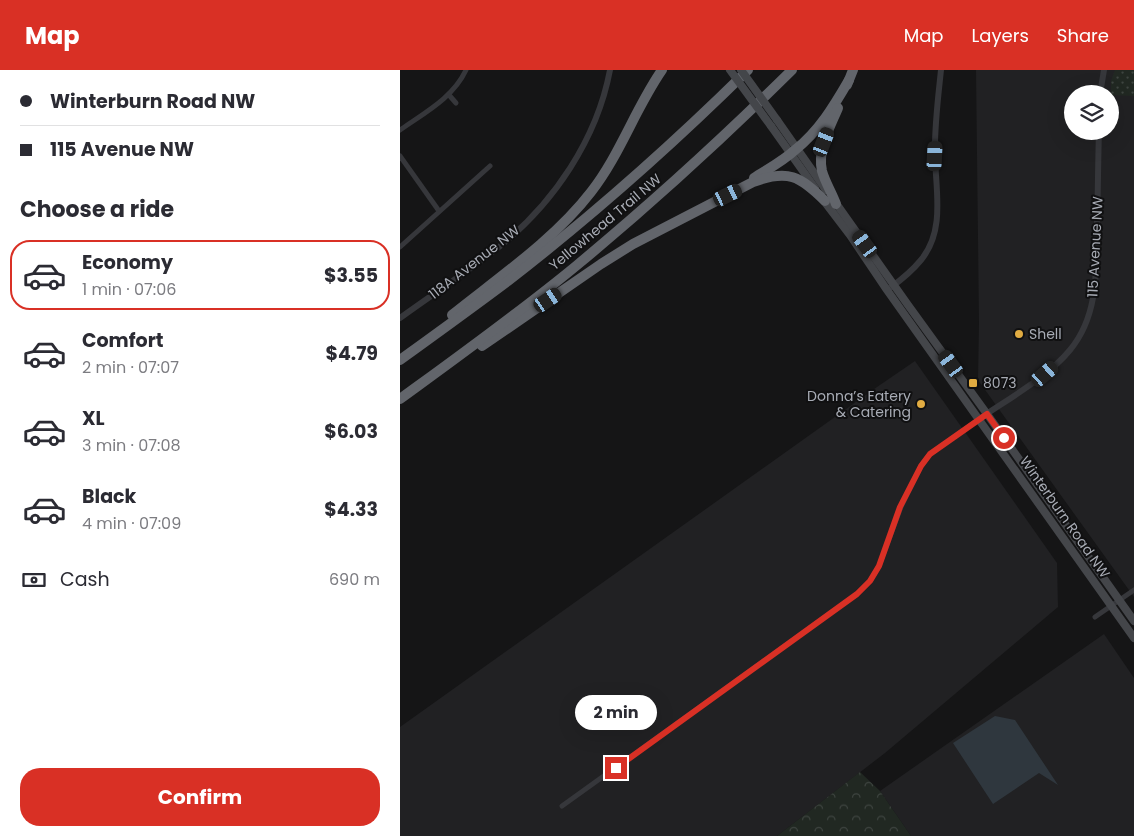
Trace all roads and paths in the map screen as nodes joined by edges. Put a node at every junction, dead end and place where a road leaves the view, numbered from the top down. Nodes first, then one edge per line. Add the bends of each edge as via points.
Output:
1 (466, 70) edge
2 (610, 70) edge
3 (656, 70) edge
4 (662, 70) edge
5 (730, 70) edge
6 (741, 70) edge
7 (748, 70) edge
8 (792, 70) edge
9 (853, 70) edge
10 (941, 70) edge
11 (1104, 70) edge
12 (849, 80) junction
13 (1102, 85) edge
14 (449, 95) junction
15 (456, 103) dead end
16 (642, 103) junction
17 (400, 130) edge
18 (1099, 140) edge
19 (794, 152) junction
20 (400, 156) edge
21 (490, 166) dead end
22 (728, 195) junction
23 (825, 202) junction
24 (836, 204) junction
25 (439, 212) junction
26 (400, 247) edge
27 (891, 288) junction
28 (400, 318) edge
29 (400, 358) edge
30 (414, 389) junction
31 (400, 399) edge
32 (987, 414) junction
33 (979, 419) junction
34 (1134, 590) edge
35 (1119, 600) junction
36 (1112, 605) junction
37 (1095, 617) dead end
38 (1134, 621) edge
39 (1134, 638) edge
40 (562, 806) dead end

1 - 14 street
2 - 28 street, 118A Avenue NW via 602,103 591,129 563,179 548,198 500,246
3 - 16 highway
4 - 16 highway
5 - 19 main road, Winterburn Road NW, bridge
6 - 19 main road, Winterburn Road NW, bridge via 777,120
7 - 29 highway, Yellowhead Trail NW via 665,149 581,222 500,287
8 - 30 highway, Yellowhead Trail NW via 682,175 611,237
9 - 12 highway
10 - 27 street via 935,156 937,225 934,238 922,259
11 - 13 street
12 - 19 highway via 822,124
12 - 24 highway via 821,156 822,170
14 - 15 street
14 - 17 street
16 - 29 highway via 592,191 574,212 516,264
18 - 32 street, 115 Avenue NW via 1096,285 1090,313 1078,340 1060,361
19 - 22 highway
19 - 23 main road, Winterburn Road NW
19 - 24 main road, Winterburn Road NW
20 - 25 street
21 - 25 street
22 - 23 highway via 765,178 780,175 803,181
22 - 30 highway via 633,244 463,360
23 - 27 main road, Winterburn Road NW
24 - 27 main road, Winterburn Road NW
25 - 26 street
27 - 32 main road, Winterburn Road NW
27 - 33 main road, Winterburn Road NW
30 - 31 highway, Yellowhead Trail NW
32 - 33 street, 115 Avenue NW
32 - 35 main road, Winterburn Road NW
33 - 36 main road, Winterburn Road NW
33 - 40 street, 115 Avenue NW via 930,454 921,466 900,507 879,566 857,594
34 - 35 street
35 - 36 street
35 - 38 main road, Winterburn Road NW
36 - 37 street
36 - 39 main road, Winterburn Road NW

